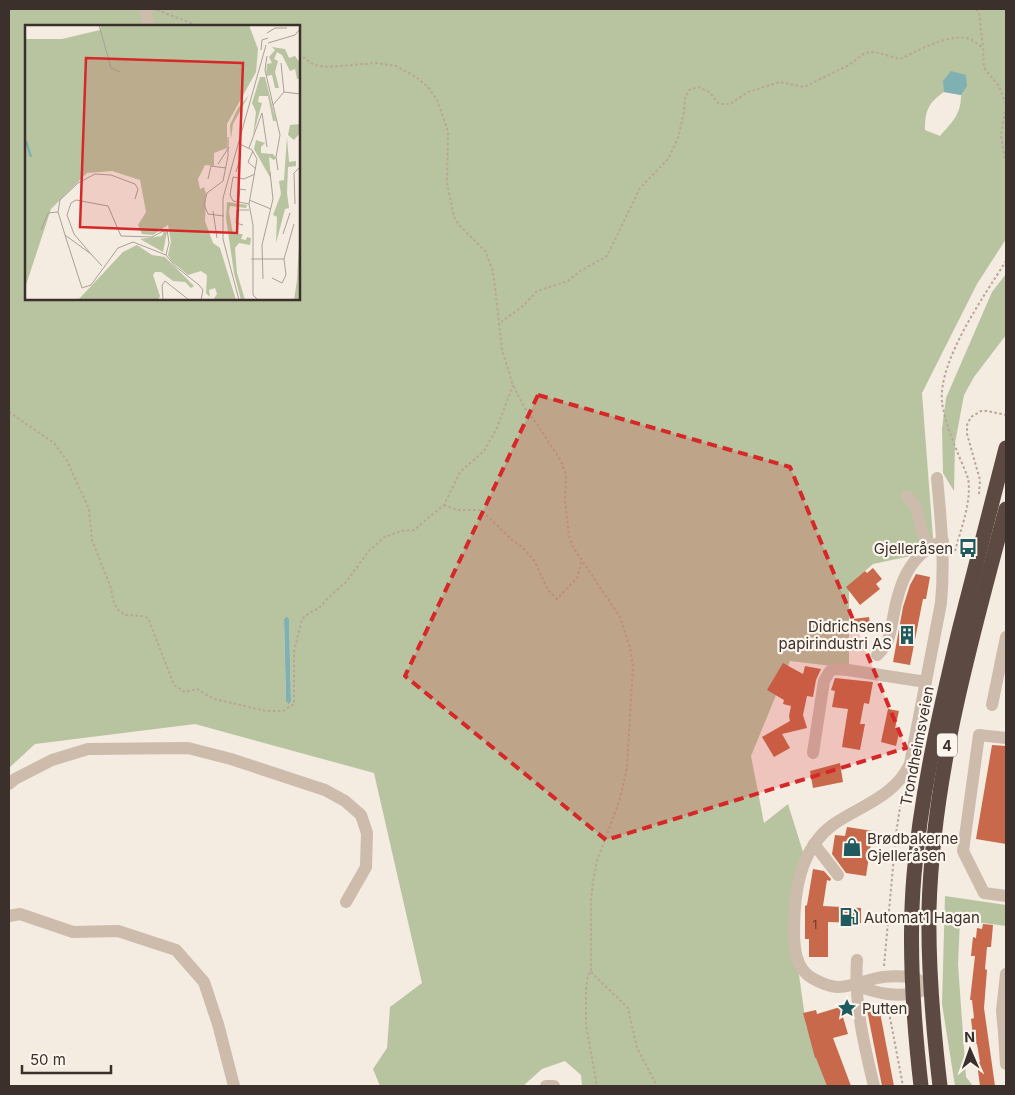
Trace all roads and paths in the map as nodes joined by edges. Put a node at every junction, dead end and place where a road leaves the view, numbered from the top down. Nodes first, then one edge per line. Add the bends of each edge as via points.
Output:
1 (144, 9) edge
2 (152, 9) edge
3 (976, 9) edge
4 (149, 25) edge
5 (196, 25) edge
6 (983, 48) junction
7 (300, 55) edge
8 (1006, 160) edge
9 (500, 322) junction
10 (514, 385) junction
11 (9, 412) edge
12 (1006, 415) edge
13 (1006, 448) edge
14 (937, 478) dead end
15 (908, 496) dead end
16 (979, 496) dead end
17 (444, 505) junction
18 (1006, 514) edge
19 (988, 519) junction
20 (1003, 535) edge
21 (943, 542) junction
22 (929, 547) junction
23 (582, 560) junction
24 (1006, 637) edge
25 (878, 655) dead end
26 (1003, 668) edge
27 (926, 682) junction
28 (992, 705) dead end
29 (1006, 738) edge
30 (813, 753) dead end
31 (9, 784) edge
32 (814, 844) junction
33 (838, 875) dead end
34 (1006, 896) edge
35 (346, 902) dead end
36 (9, 916) edge
37 (856, 960) dead end
38 (590, 972) junction
39 (1006, 974) edge
40 (912, 977) junction
41 (855, 985) junction
42 (931, 988) junction
43 (914, 994) junction
44 (887, 1000) dead end
45 (1005, 1033) edge
46 (1006, 1064) edge
47 (234, 1086) edge
48 (546, 1086) edge
49 (554, 1086) edge
50 (597, 1086) edge
51 (657, 1086) edge
52 (874, 1086) edge
53 (902, 1086) edge
54 (921, 1086) edge
55 (940, 1086) edge

1 - 4 street
2 - 5 path
3 - 6 path
6 - 8 path via 984,68 999,86 1006,105 1001,136
6 - 9 path via 973,40 961,38 938,41 900,59 875,52 865,53 849,65 804,87 780,82 748,92 730,104 719,104 709,92 698,87 689,90 678,138 668,159 640,188 607,256 568,281 537,291 523,306
7 - 9 path via 321,66 376,63 396,66 428,87 437,100 448,131 447,183 454,217 486,252
9 - 10 path via 502,350
10 - 17 path via 484,451 460,472
10 - 23 path via 524,407 562,461 566,475 569,536
11 - 17 path via 54,443 67,461 89,509 92,540 113,600 125,615 148,618 174,685 185,692 197,689 214,699 266,711 283,711 294,704 294,652 302,619 308,612 319,608 346,582 382,538 414,530
12 - 16 path via 981,411 967,425 980,480
13 - 19 highway, Trondheimsveien / 4
14 - 21 street
15 - 22 street via 915,505
17 - 23 path via 457,510 481,510 534,560 548,590 557,599 577,578
18 - 19 street
18 - 20 highway, Trondheimsveien / 4
19 - 20 street
19 - 40 highway, Trondheimsveien / 4 via 948,680 921,812 914,877
20 - 42 highway, Trondheimsveien / 4 via 957,698 942,776 931,879
21 - 22 street
21 - 27 street via 941,603
22 - 25 street via 917,557 903,580 887,646
23 - 38 path via 620,617 633,665 627,768 593,881
24 - 26 street
26 - 28 street
27 - 30 street via 848,670 830,671 824,681
27 - 32 street via 906,772 880,799 834,825
29 - 34 street via 979,735 963,851 984,892
31 - 35 street via 52,760 88,749 188,748 325,790 361,815 367,833 366,867
32 - 33 street
32 - 41 street via 803,863 797,887 794,941 798,963 820,982 841,988
36 - 47 street via 20,914 73,932 118,930 176,950 204,982
37 - 41 street
38 - 50 path via 586,989 586,1025
38 - 51 path via 628,1008 637,1048
39 - 45 street via 1002,1011
40 - 41 street via 874,978
40 - 42 street
40 - 43 highway, Trondheimsveien / 4
41 - 43 street via 874,992
41 - 52 street
42 - 43 street
42 - 55 highway, Trondheimsveien / 4
43 - 54 highway, Trondheimsveien / 4
44 - 53 path
45 - 46 street
48 - 49 street

